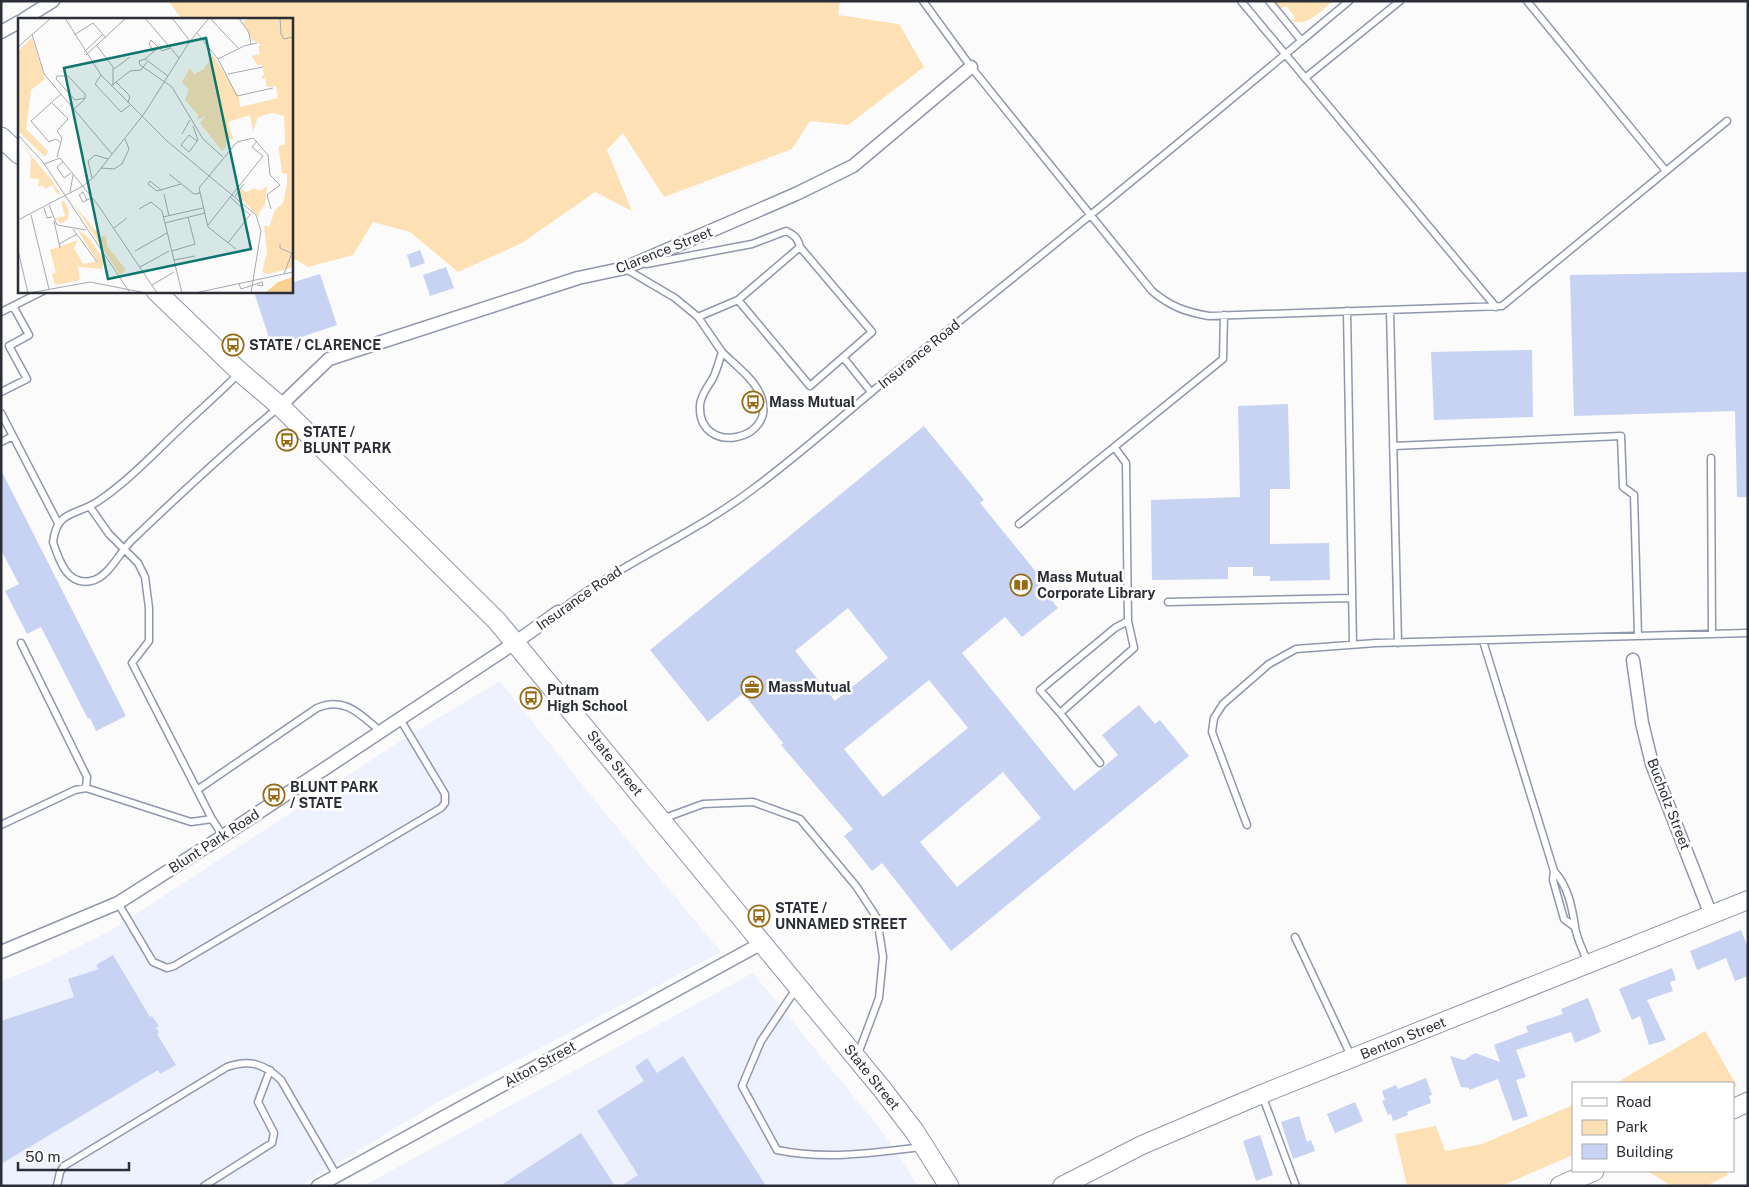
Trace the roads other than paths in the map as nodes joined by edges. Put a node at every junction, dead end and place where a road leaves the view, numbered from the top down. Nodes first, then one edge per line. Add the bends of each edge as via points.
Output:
1 (54, 1) edge
2 (923, 1) edge
3 (1241, 1) edge
4 (1269, 1) edge
5 (1349, 1) edge
6 (1400, 1) edge
7 (1527, 1) edge
8 (26, 18) edge
9 (18, 23) edge
10 (1, 32) edge
11 (1301, 40) junction
12 (1284, 54) junction
13 (971, 67) junction
14 (1305, 78) junction
15 (1727, 121) dead end
16 (1, 137) edge
17 (18, 153) edge
18 (1666, 171) junction
19 (1092, 216) junction
20 (800, 247) junction
21 (625, 268) junction
22 (41, 292) edge
23 (157, 292) edge
24 (738, 300) junction
25 (13, 306) junction
26 (1496, 307) junction
27 (1390, 310) junction
28 (1347, 311) junction
29 (1, 312) edge
30 (1224, 315) junction
31 (698, 317) junction
32 (722, 352) junction
33 (843, 357) junction
34 (240, 372) junction
35 (1, 392) edge
36 (871, 392) junction
37 (280, 406) junction
38 (1, 413) edge
39 (13, 436) junction
40 (1, 442) edge
41 (1393, 446) junction
42 (1115, 448) junction
43 (1711, 458) dead end
44 (90, 507) junction
45 (58, 524) junction
46 (1019, 524) dead end
47 (122, 550) junction
48 (1352, 598) junction
49 (1168, 602) dead end
50 (558, 612) joint
51 (1128, 621) junction
52 (1748, 633) edge
53 (1712, 634) junction
54 (1638, 636) junction
55 (1483, 641) junction
56 (21, 642) dead end
57 (516, 642) junction
58 (1398, 643) junction
59 (1353, 644) junction
60 (1633, 660) dead end
61 (1060, 714) junction
62 (400, 719) junction
63 (380, 731) junction
64 (1100, 763) dead end
65 (86, 788) junction
66 (197, 790) junction
67 (212, 819) junction
68 (662, 820) junction
69 (1, 825) edge
70 (1247, 825) dead end
71 (223, 836) junction
72 (1554, 871) junction
73 (1748, 900) edge
74 (118, 902) junction
75 (1711, 915) junction
76 (1575, 927) junction
77 (1295, 938) dead end
78 (762, 943) junction
79 (1, 952) edge
80 (1588, 964) junction
81 (798, 986) junction
82 (856, 1057) junction
83 (1352, 1059) junction
84 (270, 1070) junction
85 (1262, 1094) junction
86 (925, 1146) junction
87 (1592, 1172) edge
88 (337, 1176) junction
89 (1081, 1181) edge
90 (57, 1186) edge
91 (204, 1186) edge
92 (318, 1186) edge
93 (949, 1186) edge
94 (1062, 1186) edge
95 (1296, 1186) edge
96 (1560, 1186) edge

1 - 8 street
2 - 13 lane
3 - 12 lane
4 - 11 lane
5 - 11 lane, Insurance Road
6 - 14 lane
7 - 18 lane
9 - 10 street
11 - 12 lane, Insurance Road
12 - 14 lane
12 - 19 lane, Insurance Road
13 - 19 lane
13 - 21 street, Clarence Street via 853,166
14 - 26 lane
15 - 18 lane
16 - 17 main road
18 - 26 lane via 1502,306
19 - 30 lane via 1152,291 1167,304 1182,311
19 - 36 lane, Insurance Road
20 - 21 lane via 798,240 786,231 752,244
20 - 24 lane
20 - 33 lane via 872,332
21 - 31 lane via 659,287
21 - 37 street, Clarence Street via 578,278 329,359
22 - 25 lane
23 - 34 main road, State Street
24 - 31 lane
24 - 33 lane via 810,386
25 - 29 lane
25 - 35 lane via 29,335 9,346 26,379
26 - 27 lane
27 - 28 lane
27 - 41 lane
28 - 30 lane
28 - 48 lane
30 - 42 lane via 1223,359
31 - 32 lane
32 - 32 lane via 714,376 703,393 700,414 704,423 720,436 740,438 757,425 763,405 761,395
33 - 36 lane
34 - 37 main road, State Street
34 - 44 lane via 121,486
36 - 50 lane, Insurance Road via 753,489 680,538 616,571
37 - 47 lane
37 - 57 main road, State Street via 488,610
38 - 39 lane
39 - 40 lane
39 - 45 lane
41 - 54 lane via 1621,436 1623,487 1634,495
41 - 58 lane
42 - 46 lane
42 - 51 lane via 1126,463
43 - 53 lane
44 - 45 lane via 68,515
44 - 47 lane
45 - 47 lane via 53,542 64,568 75,580 88,582 102,577
47 - 66 lane via 138,563 148,593 149,641 132,663
48 - 49 lane
48 - 59 lane
50 - 57 street, Insurance Road
51 - 61 lane via 1134,648
51 - 61 lane via 1115,628 1040,690
52 - 53 lane
53 - 54 lane
54 - 55 lane
55 - 58 lane
55 - 72 lane
56 - 65 lane via 87,777
57 - 62 street, Blunt Park Road
57 - 68 main road, State Street
58 - 59 lane
59 - 70 lane via 1296,648 1269,664 1222,704 1214,718 1212,732
60 - 75 street, Bucholz Street via 1652,764
61 - 64 lane
62 - 63 street, Blunt Park Road
62 - 74 lane via 445,794 441,808 174,966 167,968 153,962
63 - 66 lane via 354,709 330,702
63 - 71 street, Blunt Park Road
65 - 67 lane via 191,822
65 - 69 lane via 75,790
66 - 67 lane
67 - 71 lane
68 - 78 main road, State Street
68 - 82 lane via 703,804 753,802 800,819 856,886 877,918 883,957 879,998
71 - 74 street, Blunt Park Road
72 - 76 lane via 1565,887 1575,916
72 - 76 lane via 1553,880 1564,919
73 - 75 main road, Benton Street
74 - 79 street, Blunt Park Road
75 - 80 main road, Benton Street
76 - 80 lane
77 - 83 lane
78 - 81 main road, State Street
78 - 88 street, Alton Street
80 - 83 main road, Benton Street
81 - 82 main road, State Street
81 - 86 lane via 761,1041 742,1086 777,1150 827,1156
82 - 86 main road, State Street
83 - 85 main road, Benton Street
84 - 88 lane via 281,1080
84 - 90 lane via 254,1063 227,1067 64,1166
84 - 91 lane via 258,1102 274,1133 272,1143
85 - 89 main road, Benton Street via 1142,1145
85 - 95 lane
86 - 93 main road, State Street
87 - 96 main road
88 - 92 street, Alton Street
89 - 94 main road, Benton Street

